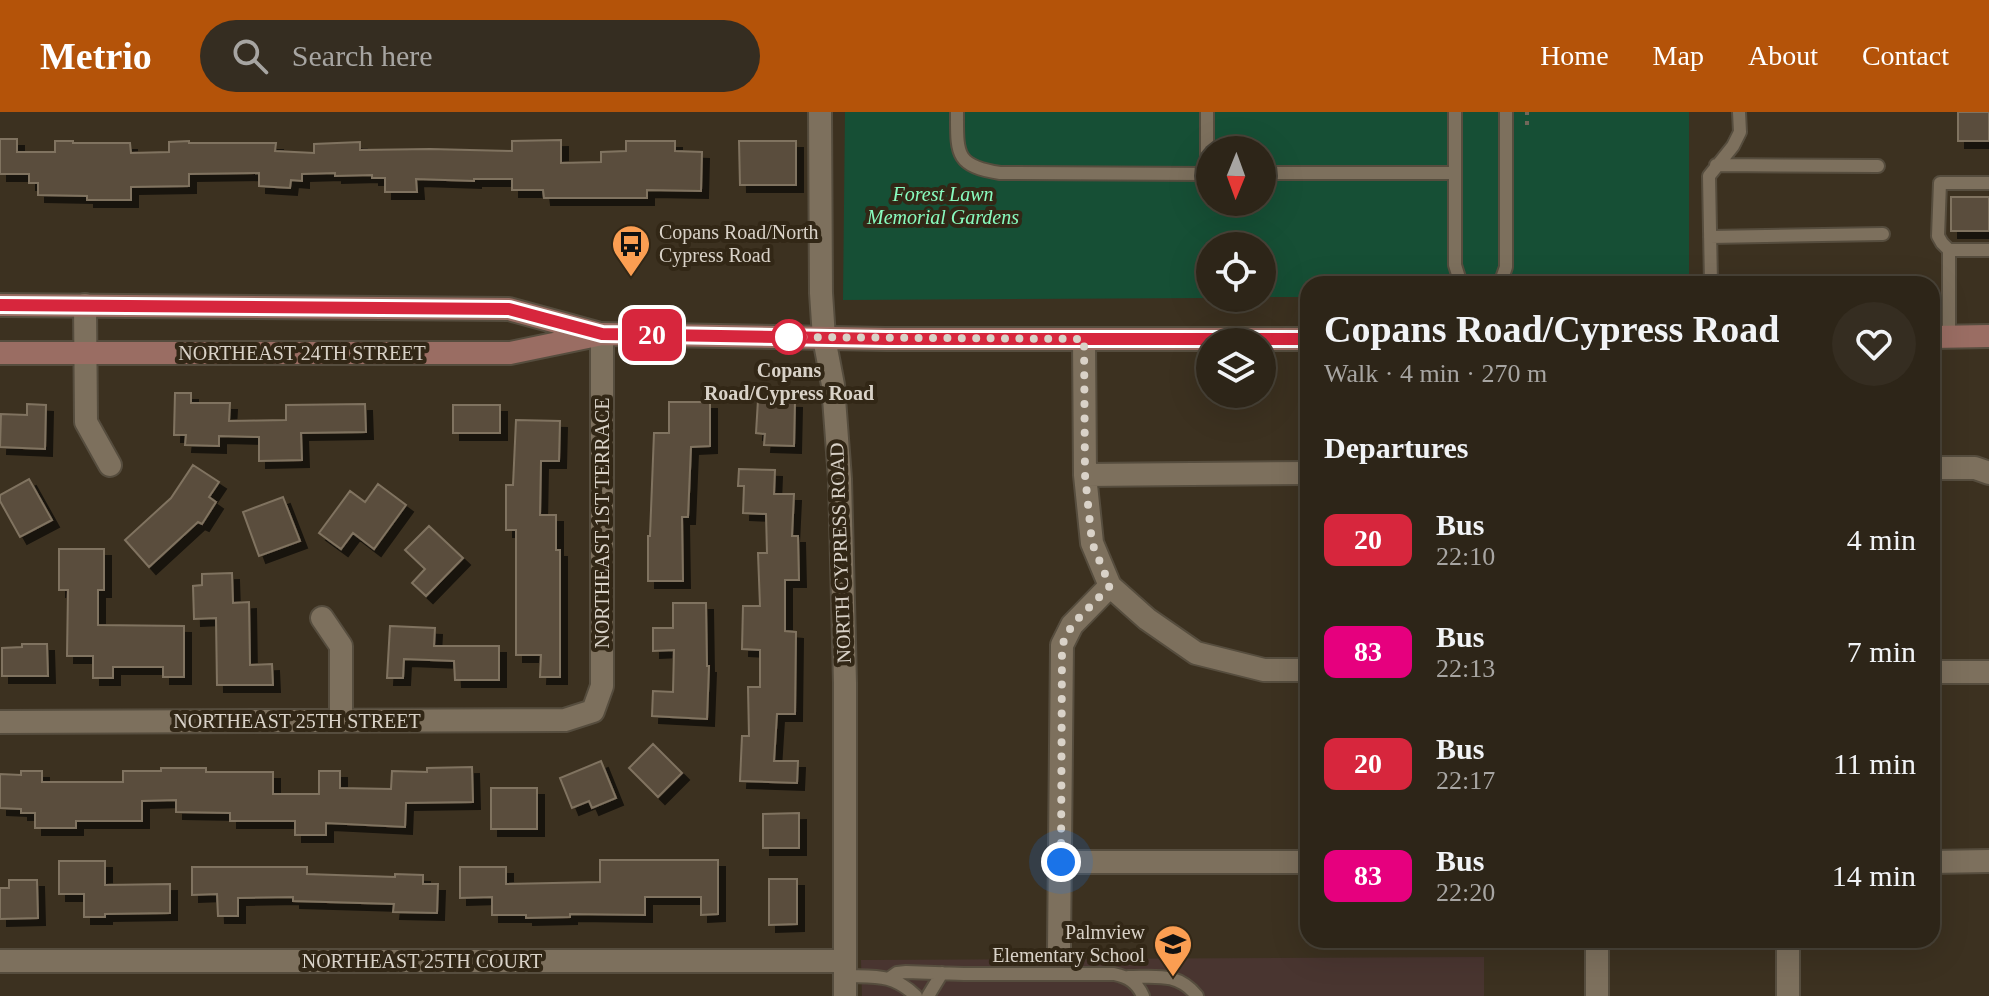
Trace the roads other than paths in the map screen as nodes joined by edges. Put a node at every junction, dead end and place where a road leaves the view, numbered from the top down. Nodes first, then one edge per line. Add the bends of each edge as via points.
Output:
1 (820, 112) edge
2 (957, 112) edge
3 (1207, 112) edge
4 (1455, 112) edge
5 (1506, 112) edge
6 (1739, 112) edge
7 (1208, 136) edge
8 (1716, 165) junction
9 (1878, 166) dead end
10 (1276, 173) edge
11 (1455, 173) junction
12 (1196, 174) edge
13 (1989, 183) edge
14 (1883, 234) dead end
15 (1710, 237) junction
16 (1949, 250) junction
17 (1989, 250) edge
18 (1458, 276) edge
19 (1503, 276) edge
20 (1711, 276) edge
21 (0, 305) edge
22 (85, 305) junction
23 (602, 334) junction
24 (1940, 336) edge
25 (1989, 336) edge
26 (824, 338) junction
27 (1084, 339) junction
28 (1300, 339) edge
29 (0, 353) edge
30 (85, 353) junction
31 (110, 465) dead end
32 (1940, 468) edge
33 (1300, 473) edge
34 (1989, 473) edge
35 (1085, 475) junction
36 (1110, 586) junction
37 (322, 618) dead end
38 (1300, 670) edge
39 (1940, 672) edge
40 (1989, 672) edge
41 (593, 711) joint
42 (341, 721) junction
43 (0, 722) edge
44 (1989, 861) edge
45 (1061, 862) junction
46 (1300, 862) edge
47 (1940, 862) edge
48 (1059, 948) dead end
49 (1597, 948) edge
50 (1788, 948) edge
51 (0, 961) edge
52 (942, 973) junction
53 (1128, 977) junction
54 (845, 978) edge
55 (890, 978) junction
56 (916, 996) edge
57 (928, 996) edge
58 (1143, 996) edge
59 (1197, 996) edge
60 (1597, 996) edge
61 (1788, 996) edge

1 - 26 street, NORTH CYPRESS ROAD
2 - 12 lane via 957,145 966,163 980,170
3 - 7 lane
4 - 11 lane
5 - 19 lane
6 - 8 lane via 1740,132
8 - 9 lane
8 - 15 lane via 1709,176
10 - 11 lane
11 - 18 lane
13 - 16 lane via 1940,183 1938,236
14 - 15 lane
15 - 20 lane
16 - 17 lane
16 - 24 lane
21 - 22 main road, NORTHEAST 24TH STREET
22 - 23 main road, NORTHEAST 24TH STREET via 509,309
22 - 30 street
23 - 26 main road, NORTHEAST 24TH STREET
23 - 30 main road, NORTHEAST 24TH STREET via 510,353
23 - 41 street, NORTHEAST 1ST TERRACE via 602,686
24 - 25 main road
26 - 27 main road, NORTHEAST 24TH STREET
26 - 54 street, NORTH CYPRESS ROAD via 840,479
27 - 28 main road, NORTHEAST 24TH STREET
27 - 35 street
29 - 30 main road, NORTHEAST 24TH STREET
30 - 31 street via 86,422
32 - 34 street
33 - 35 street
35 - 36 street via 1092,543
36 - 38 street via 1196,653 1264,670
36 - 45 street via 1072,625 1062,645
37 - 42 street via 341,646
39 - 40 street
41 - 42 street, NORTHEAST 25TH STREET via 565,720
42 - 43 street, NORTHEAST 25TH STREET
44 - 47 street
45 - 46 street
45 - 48 street
49 - 60 street
50 - 61 street
51 - 54 street, NORTHEAST 25TH COURT
52 - 53 lane
52 - 55 lane via 906,972
52 - 57 lane
53 - 58 lane
53 - 59 lane via 1172,977
54 - 55 lane
55 - 56 lane

